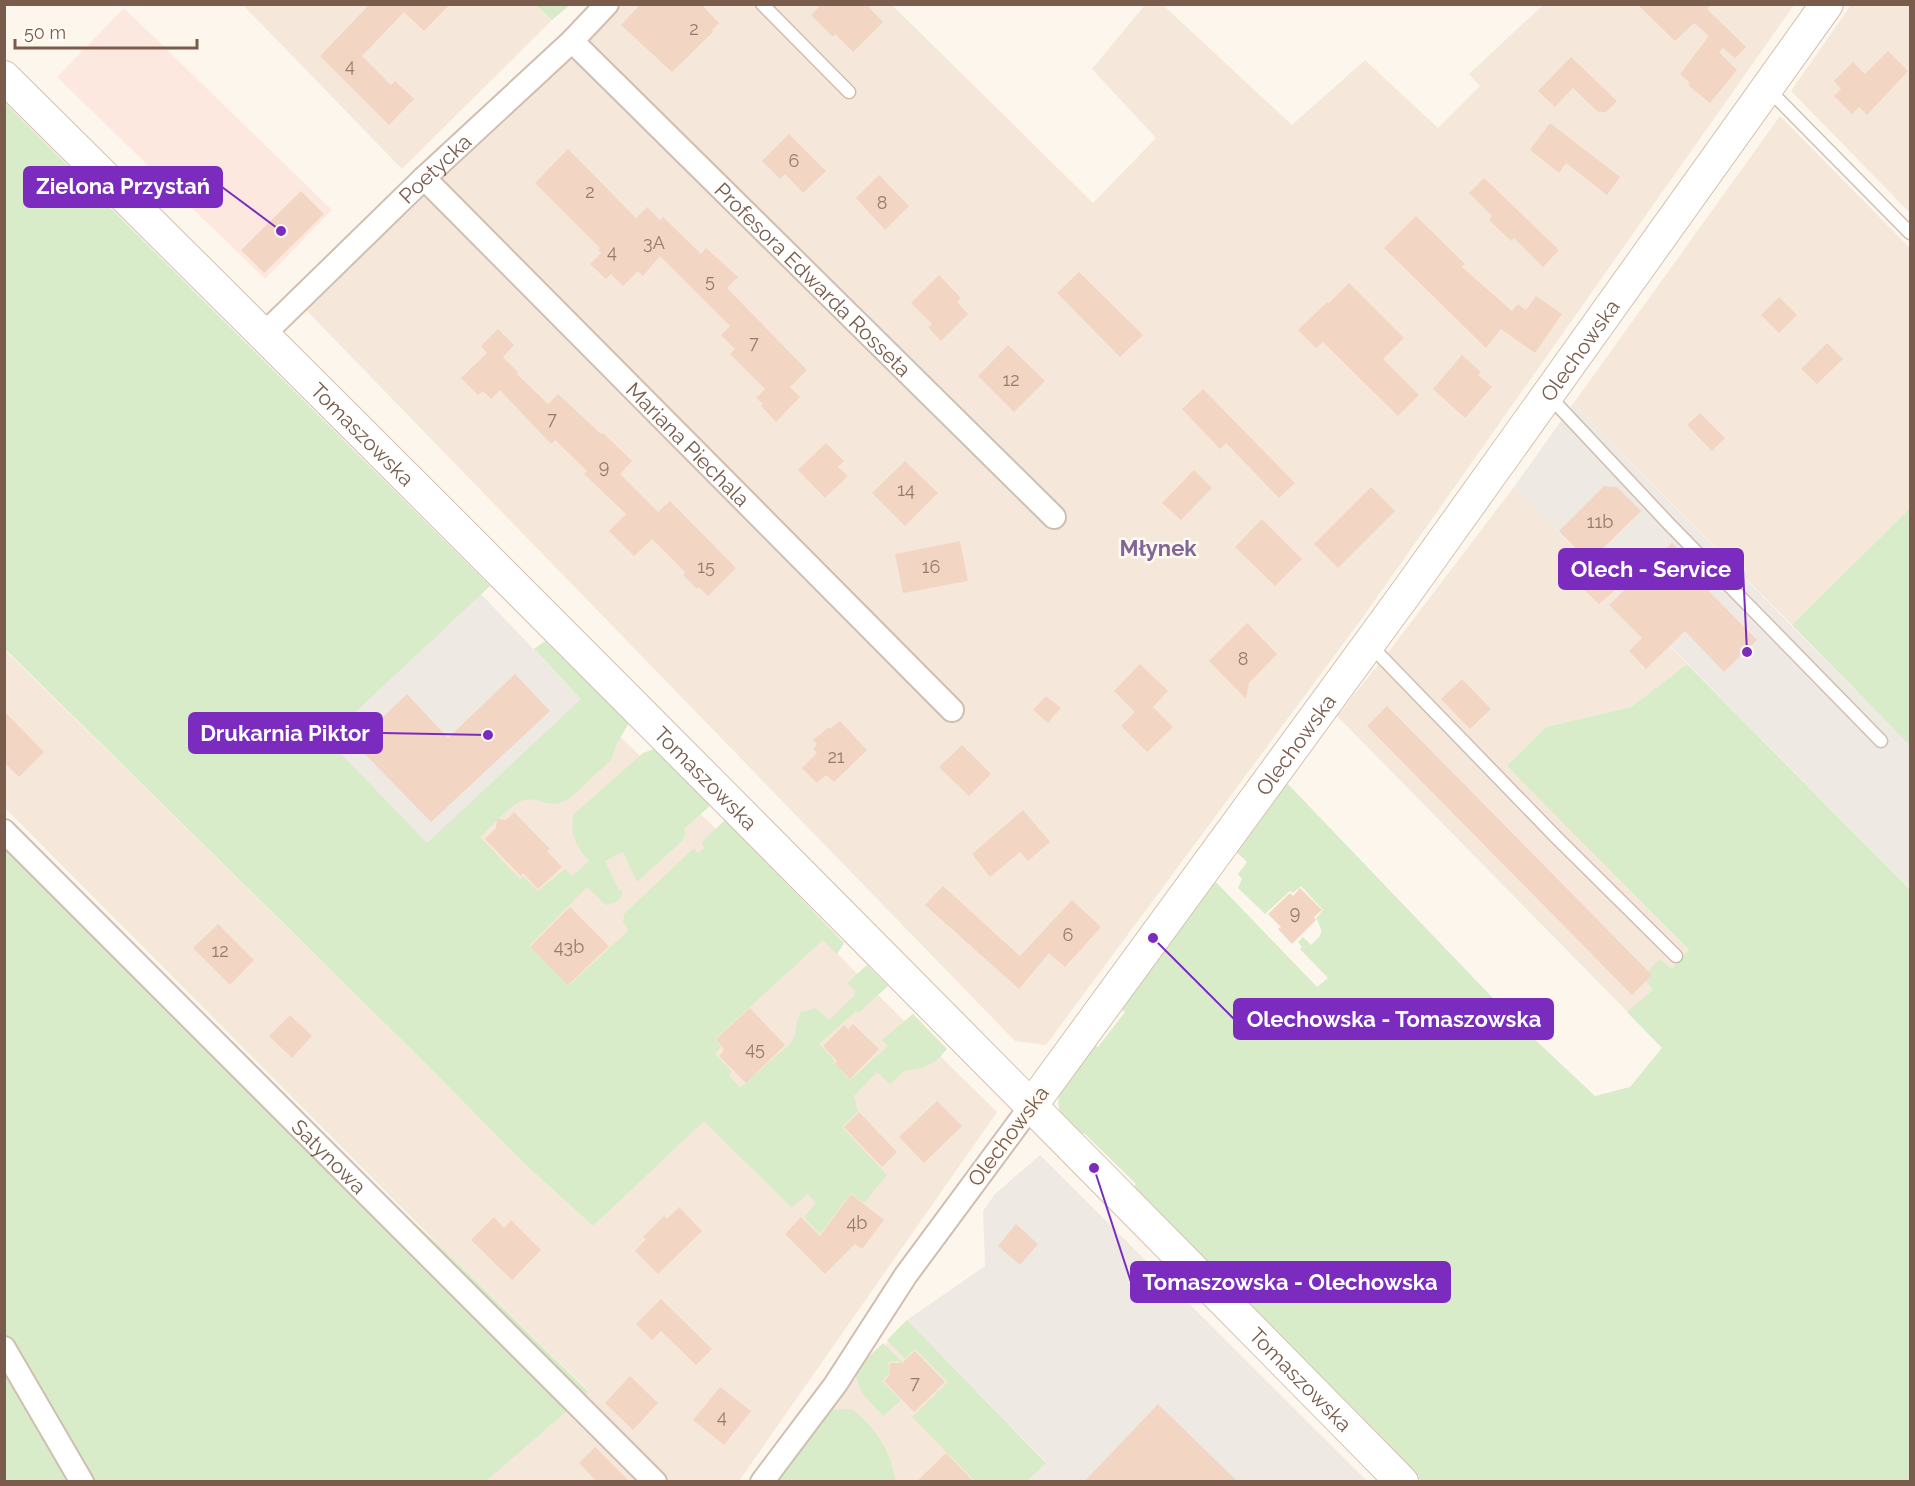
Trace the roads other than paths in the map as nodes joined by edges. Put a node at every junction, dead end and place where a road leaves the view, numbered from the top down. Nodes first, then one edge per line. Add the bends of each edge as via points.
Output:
1 (607, 4) edge
2 (762, 4) edge
3 (1827, 4) edge
4 (572, 41) junction
5 (4, 76) edge
6 (1767, 89) junction
7 (849, 92) dead end
8 (424, 178) junction
9 (1911, 233) edge
10 (264, 334) junction
11 (1548, 395) junction
12 (1054, 517) dead end
13 (1368, 644) junction
14 (952, 710) dead end
15 (1881, 741) dead end
16 (4, 831) edge
17 (1676, 956) dead end
18 (1031, 1106) junction
19 (4, 1348) edge
20 (82, 1482) edge
21 (655, 1482) edge
22 (762, 1482) edge
23 (1402, 1482) edge

1 - 4 street, Poetycka
2 - 7 lane
3 - 6 street, Olechowska
4 - 8 street, Poetycka
4 - 12 street, Profesora Edwarda Rosseta
5 - 10 street, Tomaszowska
6 - 9 lane
6 - 11 street, Olechowska
8 - 10 street, Poetycka
8 - 14 street, Mariana Piechala
10 - 18 street, Tomaszowska
11 - 13 street, Olechowska
11 - 15 lane
13 - 17 lane
13 - 18 street, Olechowska
16 - 21 street, Satynowa
18 - 22 street, Olechowska via 906,1275 835,1385
18 - 23 street, Tomaszowska
19 - 20 street

